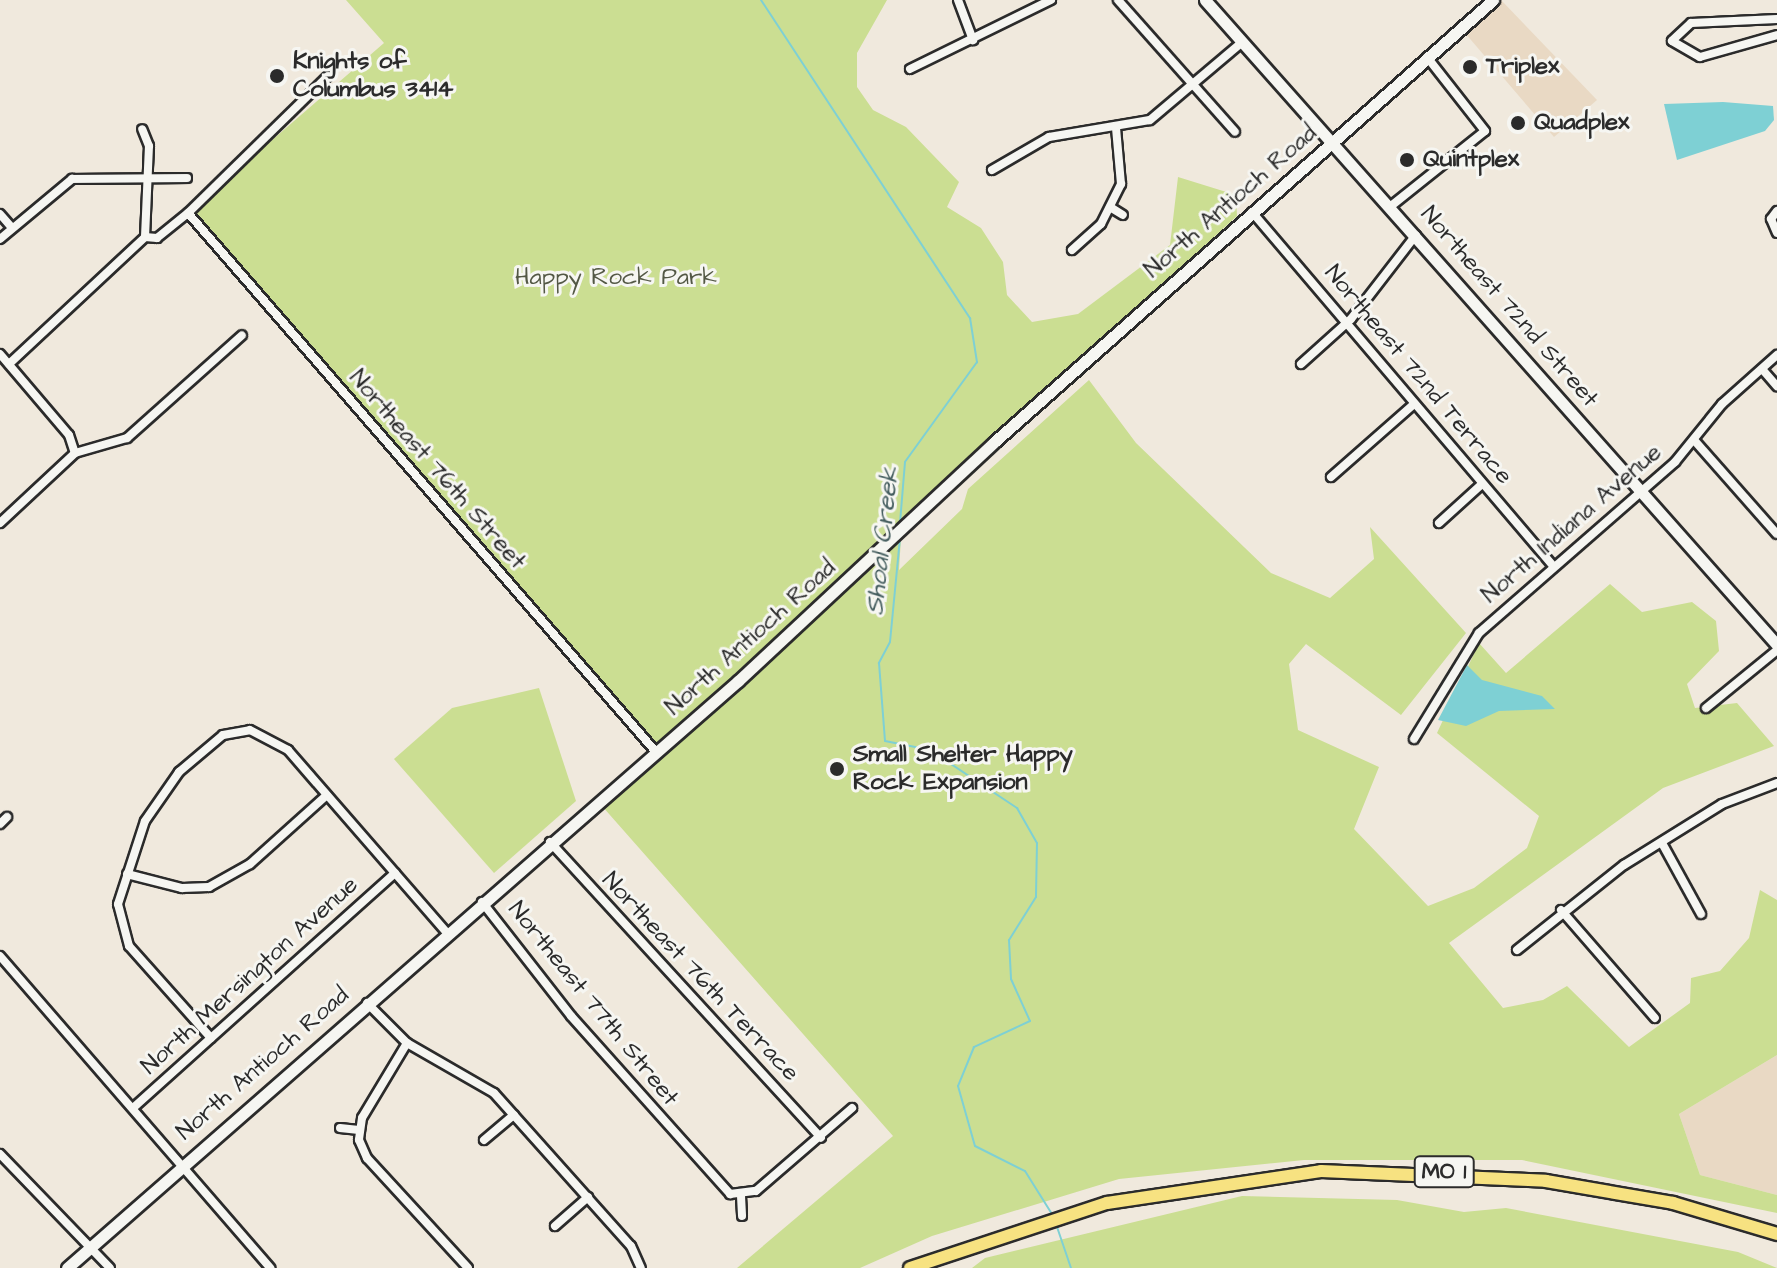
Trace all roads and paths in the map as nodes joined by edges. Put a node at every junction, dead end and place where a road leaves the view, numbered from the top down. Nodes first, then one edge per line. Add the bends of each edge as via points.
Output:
1 (958, 0) edge
2 (1051, 0) edge
3 (1118, 0) edge
4 (1205, 0) edge
5 (1493, 0) edge
6 (1777, 19) edge
7 (1744, 23) junction
8 (1777, 35) edge
9 (1747, 38) junction
10 (973, 40) junction
11 (1241, 43) junction
12 (1427, 57) junction
13 (910, 69) dead end
14 (328, 76) dead end
15 (1192, 86) junction
16 (1116, 128) junction
17 (142, 129) dead end
18 (1235, 132) dead end
19 (1334, 142) junction
20 (992, 170) dead end
21 (149, 178) junction
22 (187, 178) dead end
23 (1391, 206) junction
24 (1110, 207) junction
25 (1777, 211) edge
26 (1252, 212) junction
27 (188, 213) junction
28 (0, 214) edge
29 (1123, 215) dead end
30 (12, 228) junction
31 (1777, 233) edge
32 (1416, 235) junction
33 (145, 237) junction
34 (0, 239) edge
35 (1072, 250) dead end
36 (1344, 326) junction
37 (242, 335) dead end
38 (0, 354) edge
39 (1777, 355) edge
40 (9, 364) junction
41 (1301, 364) dead end
42 (1762, 369) junction
43 (1777, 386) edge
44 (1413, 405) junction
45 (1694, 440) junction
46 (75, 453) junction
47 (1331, 477) dead end
48 (1482, 484) junction
49 (1641, 490) junction
50 (0, 523) edge
51 (1439, 523) dead end
52 (1777, 534) edge
53 (1552, 564) junction
54 (1777, 647) edge
55 (1706, 708) dead end
56 (1414, 739) dead end
57 (656, 752) junction
58 (1777, 783) edge
59 (327, 795) junction
60 (550, 842) junction
61 (1662, 843) junction
62 (395, 873) junction
63 (127, 874) junction
64 (482, 902) junction
65 (1561, 910) junction
66 (1701, 914) dead end
67 (447, 933) junction
68 (1517, 950) dead end
69 (0, 956) edge
70 (366, 1003) junction
71 (1655, 1018) dead end
72 (211, 1038) junction
73 (407, 1043) junction
74 (133, 1108) junction
75 (852, 1108) dead end
76 (514, 1115) junction
77 (340, 1128) dead end
78 (359, 1130) junction
79 (821, 1138) junction
80 (484, 1140) dead end
81 (0, 1154) edge
82 (181, 1166) junction
83 (741, 1196) junction
84 (588, 1197) junction
85 (742, 1216) dead end
86 (555, 1226) dead end
87 (1777, 1234) edge
88 (91, 1247) junction
89 (67, 1268) edge
90 (110, 1268) edge
91 (270, 1268) edge
92 (468, 1268) edge
93 (641, 1268) edge
94 (910, 1268) edge

1 - 10 street
2 - 10 street
3 - 15 street
4 - 11 street, Northeast 72nd Street
5 - 12 street, North Antioch Road
6 - 7 street
7 - 9 street
7 - 9 street via 1686,24 1672,41 1700,57
8 - 9 street
10 - 13 street
11 - 15 street
11 - 19 street, Northeast 72nd Street
12 - 19 street, North Antioch Road
12 - 23 street via 1485,131
14 - 27 street
15 - 16 street via 1150,120
15 - 18 street
16 - 20 street via 1049,137
16 - 24 street via 1121,184
17 - 21 street
19 - 23 street, Northeast 72nd Street
19 - 26 street, North Antioch Road
21 - 22 street
21 - 30 street via 72,179
21 - 33 street
23 - 32 street, Northeast 72nd Street
24 - 29 street
24 - 35 street
25 - 31 street via 1771,221
26 - 36 street, Northeast 72nd Terrace
26 - 57 street, North Antioch Road
27 - 33 street via 157,238
27 - 57 street, Northeast 76th Street
28 - 30 street
30 - 34 street
32 - 36 street
32 - 49 street, Northeast 72nd Street
33 - 40 street
36 - 41 street
36 - 44 street, Northeast 72nd Terrace
37 - 46 street via 127,438
38 - 40 street
39 - 42 street, North Indiana Avenue
40 - 46 street via 69,435
42 - 43 street
42 - 45 street, North Indiana Avenue
44 - 47 street
44 - 48 street, Northeast 72nd Terrace
45 - 49 street, North Indiana Avenue
45 - 52 street
46 - 50 street
48 - 51 street
48 - 53 street, Northeast 72nd Terrace
49 - 53 street, North Indiana Avenue
49 - 54 street, Northeast 72nd Street
53 - 56 street, North Indiana Avenue via 1479,633
54 - 55 street
57 - 60 street, North Antioch Road
58 - 61 street via 1722,804
59 - 62 street
59 - 63 street via 250,864 209,887 182,888
59 - 63 street via 288,750 259,733 223,735 179,772 145,821
60 - 64 street, North Antioch Road
60 - 79 street, Northeast 76th Terrace
61 - 65 street
61 - 66 street
62 - 67 street
62 - 72 street, North Mersington Avenue
63 - 72 street via 118,904 125,939
64 - 67 street, North Antioch Road
64 - 83 street, Northeast 77th Street via 571,1016 722,1188
65 - 68 street
65 - 71 street
67 - 70 street, North Antioch Road
69 - 74 street
70 - 73 street
70 - 82 street, North Antioch Road
72 - 74 street, North Mersington Avenue
73 - 76 street via 484,1084
73 - 78 street
74 - 82 street
75 - 79 street
76 - 80 street
76 - 84 street
77 - 78 street
78 - 92 street via 367,1158
79 - 83 street
81 - 88 street
82 - 88 street, North Antioch Road
82 - 91 street
83 - 85 street
84 - 86 street
84 - 93 street via 634,1250
87 - 94 main road, MO 1 via 1673,1203 1440,1172 1321,1171 1107,1203 976,1241
88 - 89 street, North Antioch Road
88 - 90 street

